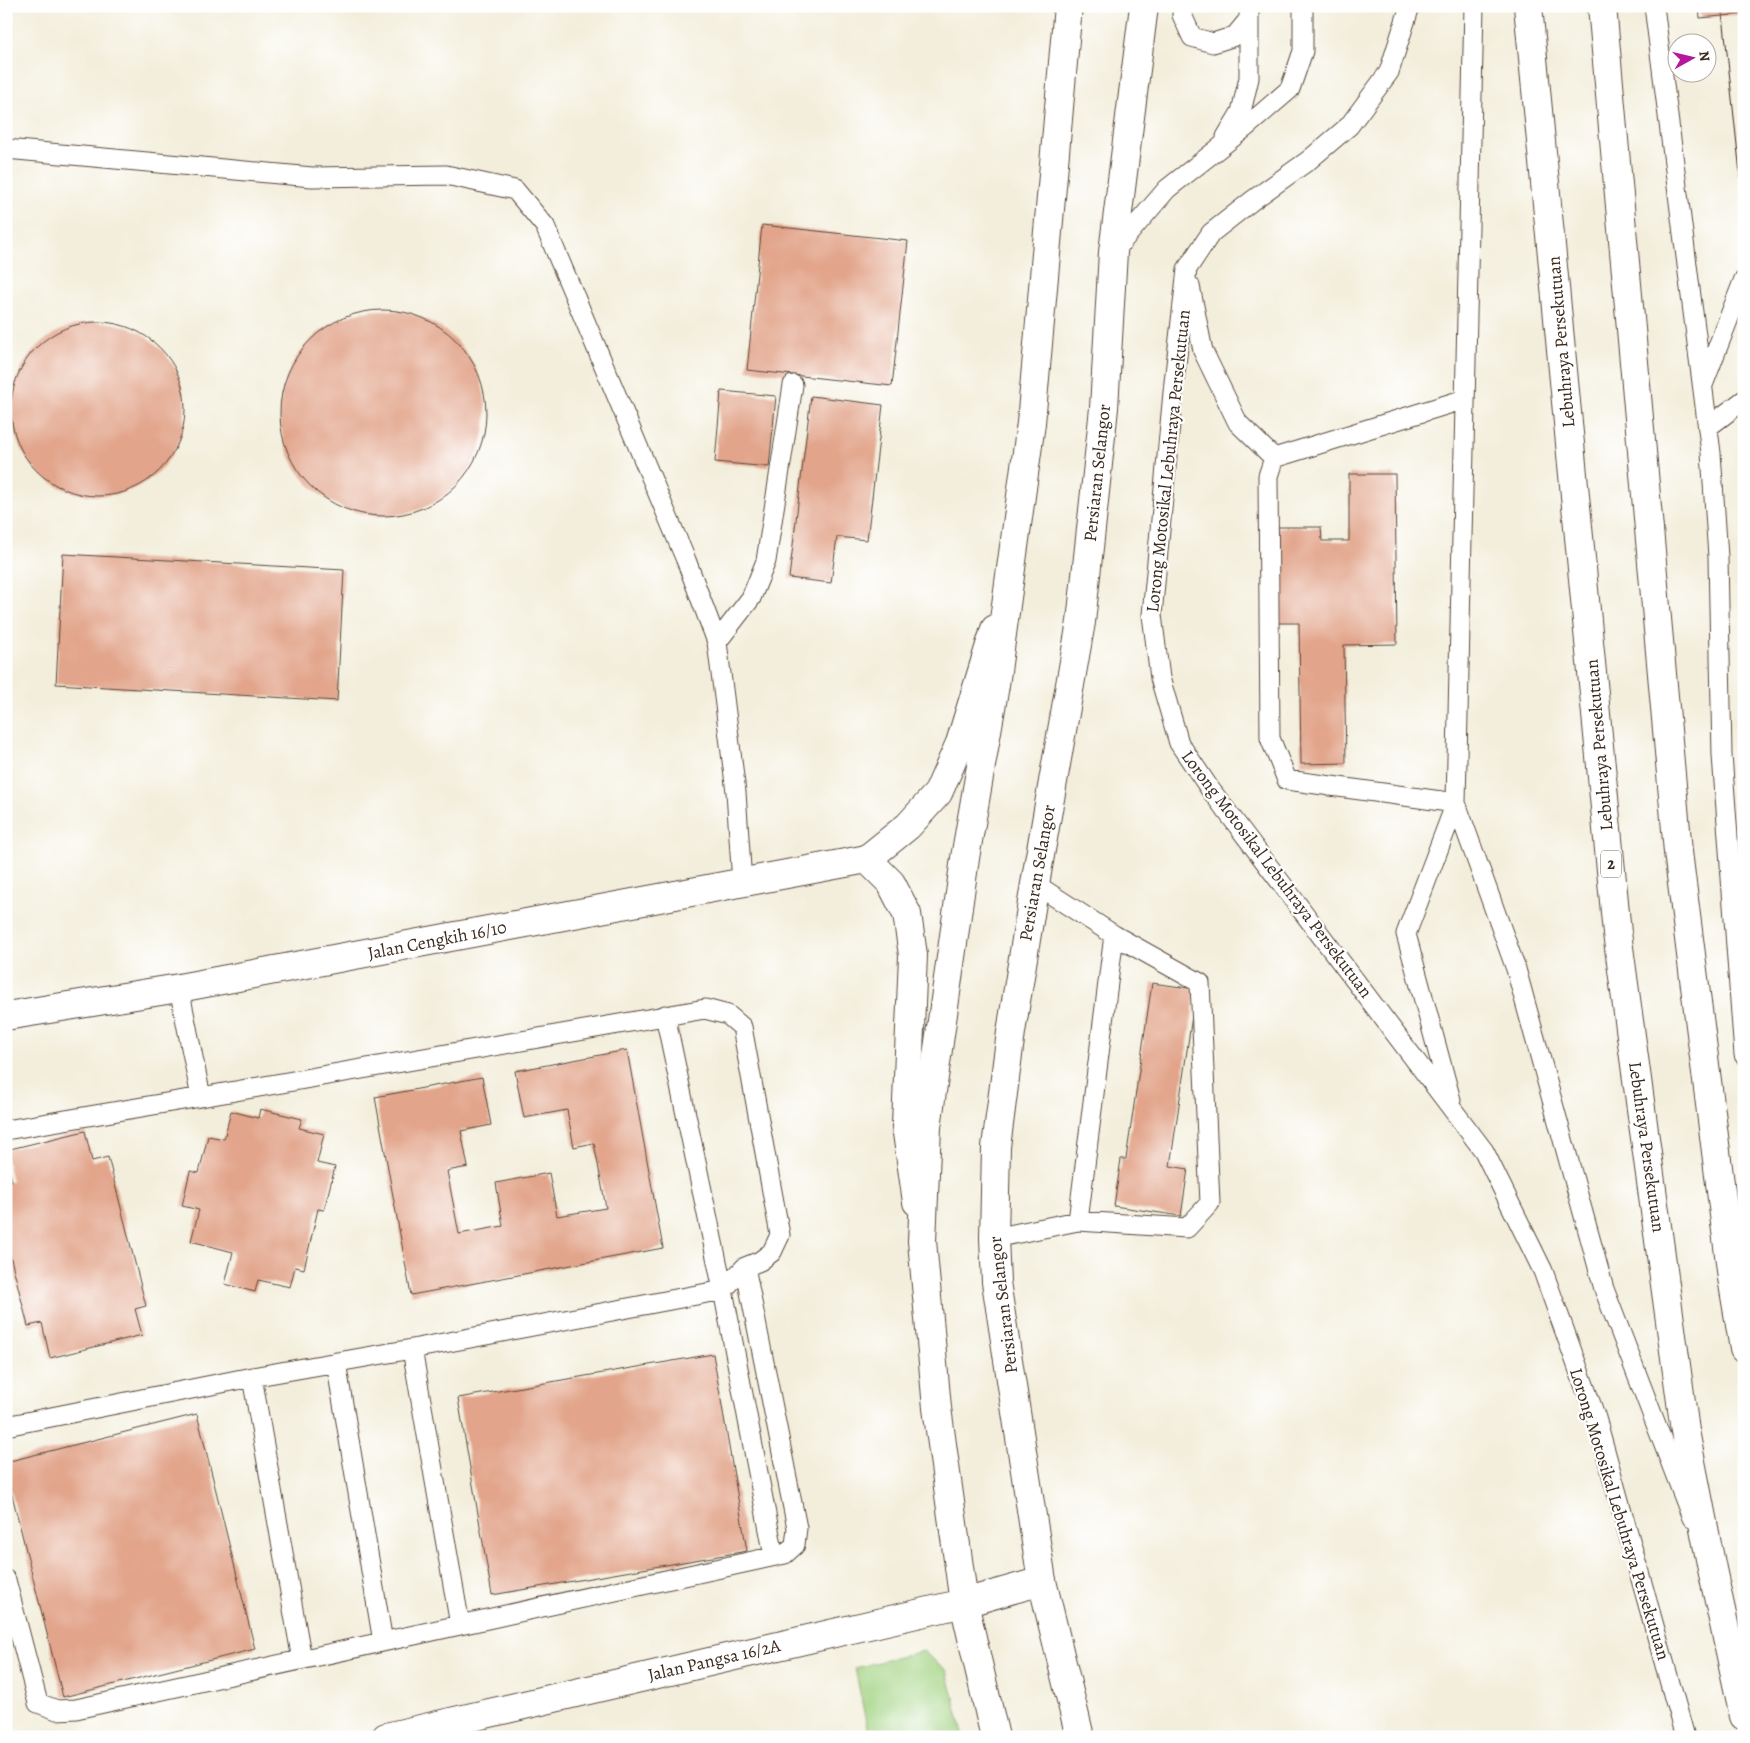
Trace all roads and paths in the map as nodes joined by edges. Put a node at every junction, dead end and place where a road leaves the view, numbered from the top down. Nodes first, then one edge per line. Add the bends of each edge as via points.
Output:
1 (1068, 6) edge
2 (1144, 6) edge
3 (1183, 6) edge
4 (1303, 6) edge
5 (1410, 6) edge
6 (1474, 6) edge
7 (1528, 6) edge
8 (1602, 6) edge
9 (1654, 6) edge
10 (1249, 13) edge
11 (1219, 149) junction
12 (6, 150) edge
13 (1113, 252) junction
14 (1187, 269) junction
15 (1744, 279) edge
16 (792, 385) dead end
17 (1702, 388) junction
18 (1465, 399) junction
19 (1744, 400) edge
20 (1708, 427) junction
21 (1274, 458) junction
22 (1010, 578) junction
23 (716, 642) junction
24 (1456, 803) junction
25 (867, 859) junction
26 (742, 883) junction
27 (1035, 884) junction
28 (1114, 935) junction
29 (179, 988) junction
30 (665, 1015) junction
31 (6, 1016) edge
32 (1744, 1055) edge
33 (201, 1098) junction
34 (1453, 1110) junction
35 (6, 1130) edge
36 (1078, 1221) junction
37 (994, 1238) junction
38 (922, 1241) junction
39 (745, 1267) junction
40 (723, 1290) junction
41 (412, 1349) junction
42 (1744, 1349) edge
43 (336, 1362) junction
44 (252, 1376) junction
45 (6, 1426) edge
46 (774, 1556) junction
47 (1712, 1568) junction
48 (6, 1580) edge
49 (1042, 1581) junction
50 (964, 1602) junction
51 (460, 1625) junction
52 (383, 1642) junction
53 (302, 1660) junction
54 (1744, 1716) edge
55 (386, 1737) edge
56 (995, 1737) edge
57 (1080, 1737) edge
58 (1686, 1737) edge

1 - 22 main road via 1031,423
2 - 13 main road, Persiaran Selangor
3 - 10 lane via 1182,15 1192,37 1213,44 1235,36
4 - 11 lane via 1303,51 1290,89
5 - 14 lane, Lorong Motosikal Lebuhraya Persekutuan via 1389,72 1348,126 1309,160 1211,234
6 - 18 lane
7 - 47 main road, Lebuhraya Persekutuan / 2 via 1617,932 1685,1431
8 - 42 main road via 1678,852 1732,1278
9 - 17 lane
10 - 11 lane via 1249,78 1241,112
11 - 13 lane via 1167,189
12 - 23 lane via 312,176 446,175 516,190 545,226 682,551
13 - 27 main road, Persiaran Selangor via 1104,408 1081,622
14 - 21 lane via 1203,351 1238,423
14 - 34 lane, Lorong Motosikal Lebuhraya Persekutuan via 1152,615 1160,678 1179,743 1210,789
15 - 17 lane
16 - 23 lane via 766,561 751,598
17 - 20 lane
18 - 21 lane
18 - 24 lane
19 - 20 lane
20 - 32 lane via 1718,557 1722,755
21 - 24 lane via 1268,476 1270,738 1287,780
22 - 25 main road via 960,743 938,793 908,826
22 - 38 main road via 965,858 927,1127
23 - 26 lane via 736,792
24 - 34 lane via 1406,934
24 - 47 lane via 1516,969 1604,1289
25 - 26 main road, Jalan Cengkih 16/10
25 - 38 main road via 891,883 907,914 913,955 906,1126
26 - 29 main road, Jalan Cengkih 16/10
27 - 28 lane
27 - 37 main road, Persiaran Selangor via 996,1146
28 - 36 lane
28 - 36 lane via 1200,982 1210,1203 1187,1228
29 - 31 main road, Jalan Cengkih 16/10
29 - 33 lane
30 - 33 lane
30 - 39 lane via 705,1009 728,1015 742,1027 780,1235 772,1252
30 - 40 lane
33 - 35 lane
34 - 58 lane, Lorong Motosikal Lebuhraya Persekutuan via 1484,1151 1543,1271 1596,1418
36 - 37 lane
37 - 49 main road, Persiaran Selangor via 996,1282
38 - 50 main road via 937,1408
39 - 40 lane
39 - 46 lane via 797,1528 795,1545 786,1554
40 - 41 lane
40 - 46 lane
41 - 43 lane
41 - 51 lane
43 - 44 lane
43 - 52 lane
44 - 45 lane
44 - 53 lane
46 - 51 lane
47 - 54 main road, Lebuhraya Persekutuan / 2
48 - 53 lane via 38,1703 58,1710 76,1709
49 - 50 main road, Jalan Pangsa 16/2A
49 - 57 main road, Persiaran Selangor
50 - 55 main road, Jalan Pangsa 16/2A
50 - 56 main road
51 - 52 lane
52 - 53 lane

